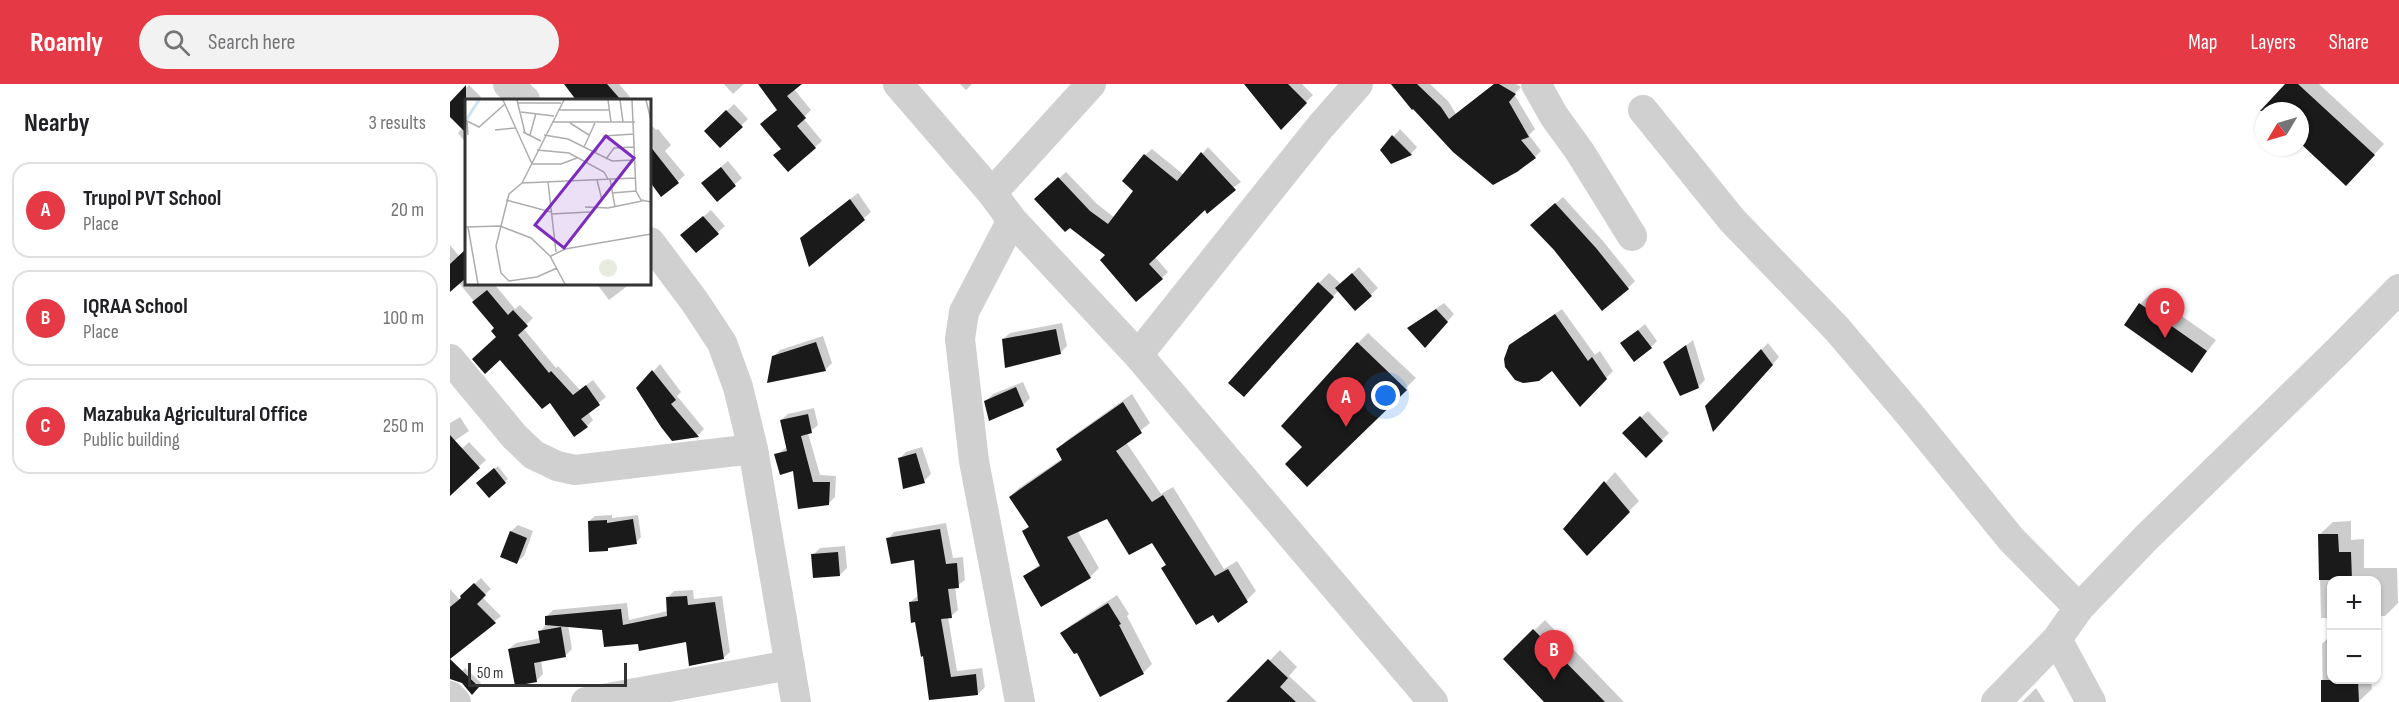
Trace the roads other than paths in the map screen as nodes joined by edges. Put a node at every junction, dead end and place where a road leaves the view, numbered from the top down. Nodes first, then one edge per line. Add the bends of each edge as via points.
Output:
1 (508, 84) edge
2 (898, 84) edge
3 (1091, 84) edge
4 (1358, 84) edge
5 (1536, 84) edge
6 (524, 99) edge
7 (1643, 110) dead end
8 (992, 193) junction
9 (1012, 220) junction
10 (1632, 236) dead end
11 (651, 243) edge
12 (2399, 289) edge
13 (1138, 355) junction
14 (450, 358) edge
15 (753, 449) junction
16 (2079, 608) junction
17 (2057, 639) junction
18 (790, 665) junction
19 (450, 696) edge
20 (456, 702) edge
21 (586, 702) edge
22 (796, 702) edge
23 (1020, 702) edge
24 (1433, 702) edge
25 (1996, 702) edge
26 (2091, 702) edge

1 - 6 street
2 - 8 street
3 - 8 street
4 - 13 street
5 - 10 street
7 - 16 street via 1732,220 1837,329 2011,539
8 - 9 street
9 - 13 street
9 - 23 street via 964,312 960,339 974,461
11 - 15 street via 722,343 738,387
12 - 16 street
13 - 24 street
14 - 15 street via 513,436 534,455 557,466 575,470
15 - 18 street
16 - 17 street
17 - 25 street
17 - 26 street
18 - 21 street
18 - 22 street
19 - 20 street

